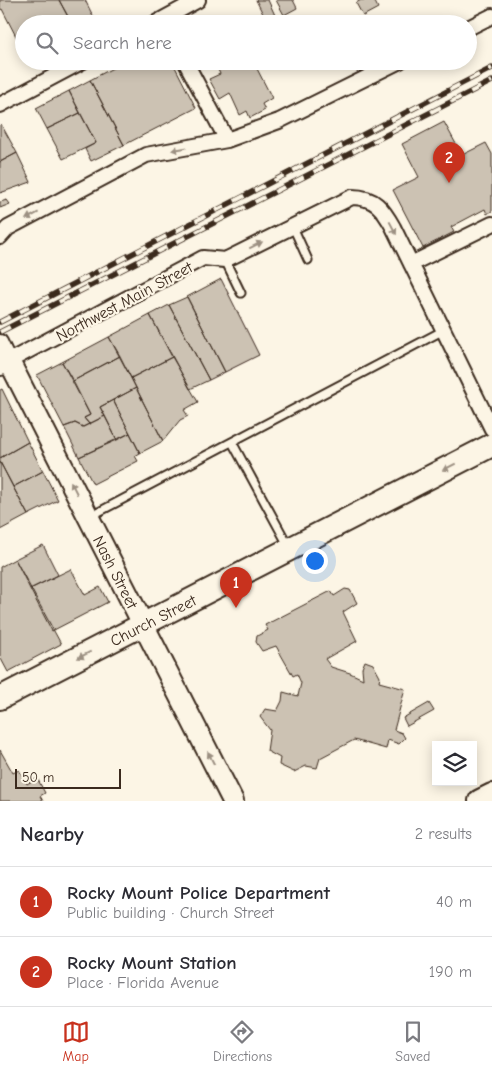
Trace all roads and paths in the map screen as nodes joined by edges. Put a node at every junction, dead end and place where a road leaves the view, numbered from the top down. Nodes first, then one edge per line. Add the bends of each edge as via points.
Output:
1 (198, 0) edge
2 (173, 15) edge
3 (492, 16) edge
4 (477, 24) edge
5 (66, 70) edge
6 (190, 70) edge
7 (382, 70) edge
8 (0, 105) edge
9 (227, 140) junction
10 (492, 224) edge
11 (293, 227) junction
12 (0, 237) edge
13 (226, 260) junction
14 (308, 260) dead end
15 (412, 264) junction
16 (241, 294) dead end
17 (444, 330) junction
18 (0, 342) edge
19 (5, 363) edge
20 (492, 429) edge
21 (232, 442) junction
22 (492, 445) edge
23 (89, 518) junction
24 (290, 550) junction
25 (143, 626) junction
26 (0, 698) edge
27 (492, 795) edge
28 (233, 801) edge
29 (480, 801) edge

1 - 2 street
3 - 4 street
5 - 8 street
6 - 9 street
7 - 9 street via 279,121
9 -> 12 street via 146,155 8,228
10 - 15 street
13 -> 11 street, Northwest Main Street
11 - 14 lane
11 -> 15 street, Northwest Main Street via 352,197 363,197 379,205
13 - 16 lane
13 - 19 street, Northwest Main Street via 203,258
15 - 17 street, Northwest Main Street
17 - 20 street, Northwest Main Street
17 - 21 lane
18 - 19 street, Nash Street
23 -> 19 street, Nash Street
21 - 23 lane
21 - 24 lane
22 -> 24 main road, Church Street
23 - 25 street, Nash Street
24 - 25 main road, Church Street
25 -> 26 main road, Church Street
28 -> 25 street, Nash Street
27 - 29 main road

